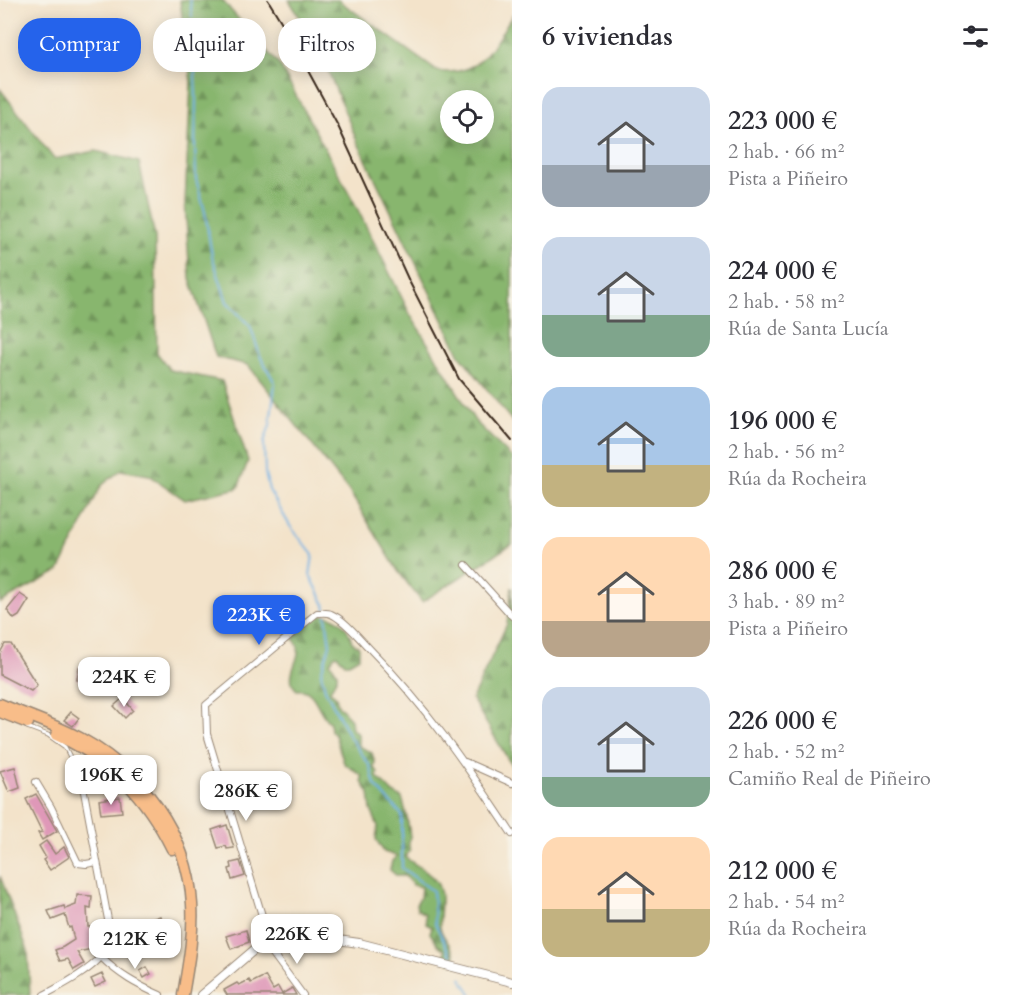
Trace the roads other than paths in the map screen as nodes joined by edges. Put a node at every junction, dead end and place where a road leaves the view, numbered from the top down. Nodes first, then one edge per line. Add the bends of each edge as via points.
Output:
1 (466, 565) dead end
2 (512, 616) edge
3 (0, 704) edge
4 (0, 714) edge
5 (465, 762) junction
6 (83, 765) dead end
7 (82, 781) junction
8 (36, 782) dead end
9 (512, 783) edge
10 (512, 834) edge
11 (97, 862) junction
12 (270, 942) junction
13 (101, 957) junction
14 (512, 982) edge
15 (183, 993) edge
16 (44, 995) edge
17 (160, 995) edge
18 (201, 995) edge
19 (303, 995) edge

1 - 2 street
3 - 15 highway via 104,753 141,785 165,816 185,865 192,904 191,946
4 - 7 lane via 48,735 65,747
4 - 15 highway via 60,736 91,753 131,786 159,822 183,880 187,937
5 - 9 street
5 - 10 street
5 - 12 street via 382,661 330,613 317,613 206,705 207,734
6 - 7 street
7 - 11 street
8 - 11 street via 78,863
11 - 13 street via 109,925
12 - 14 street via 310,936 359,943
12 - 18 street via 237,963
12 - 19 street via 270,950
13 - 16 street
13 - 17 street via 134,984

